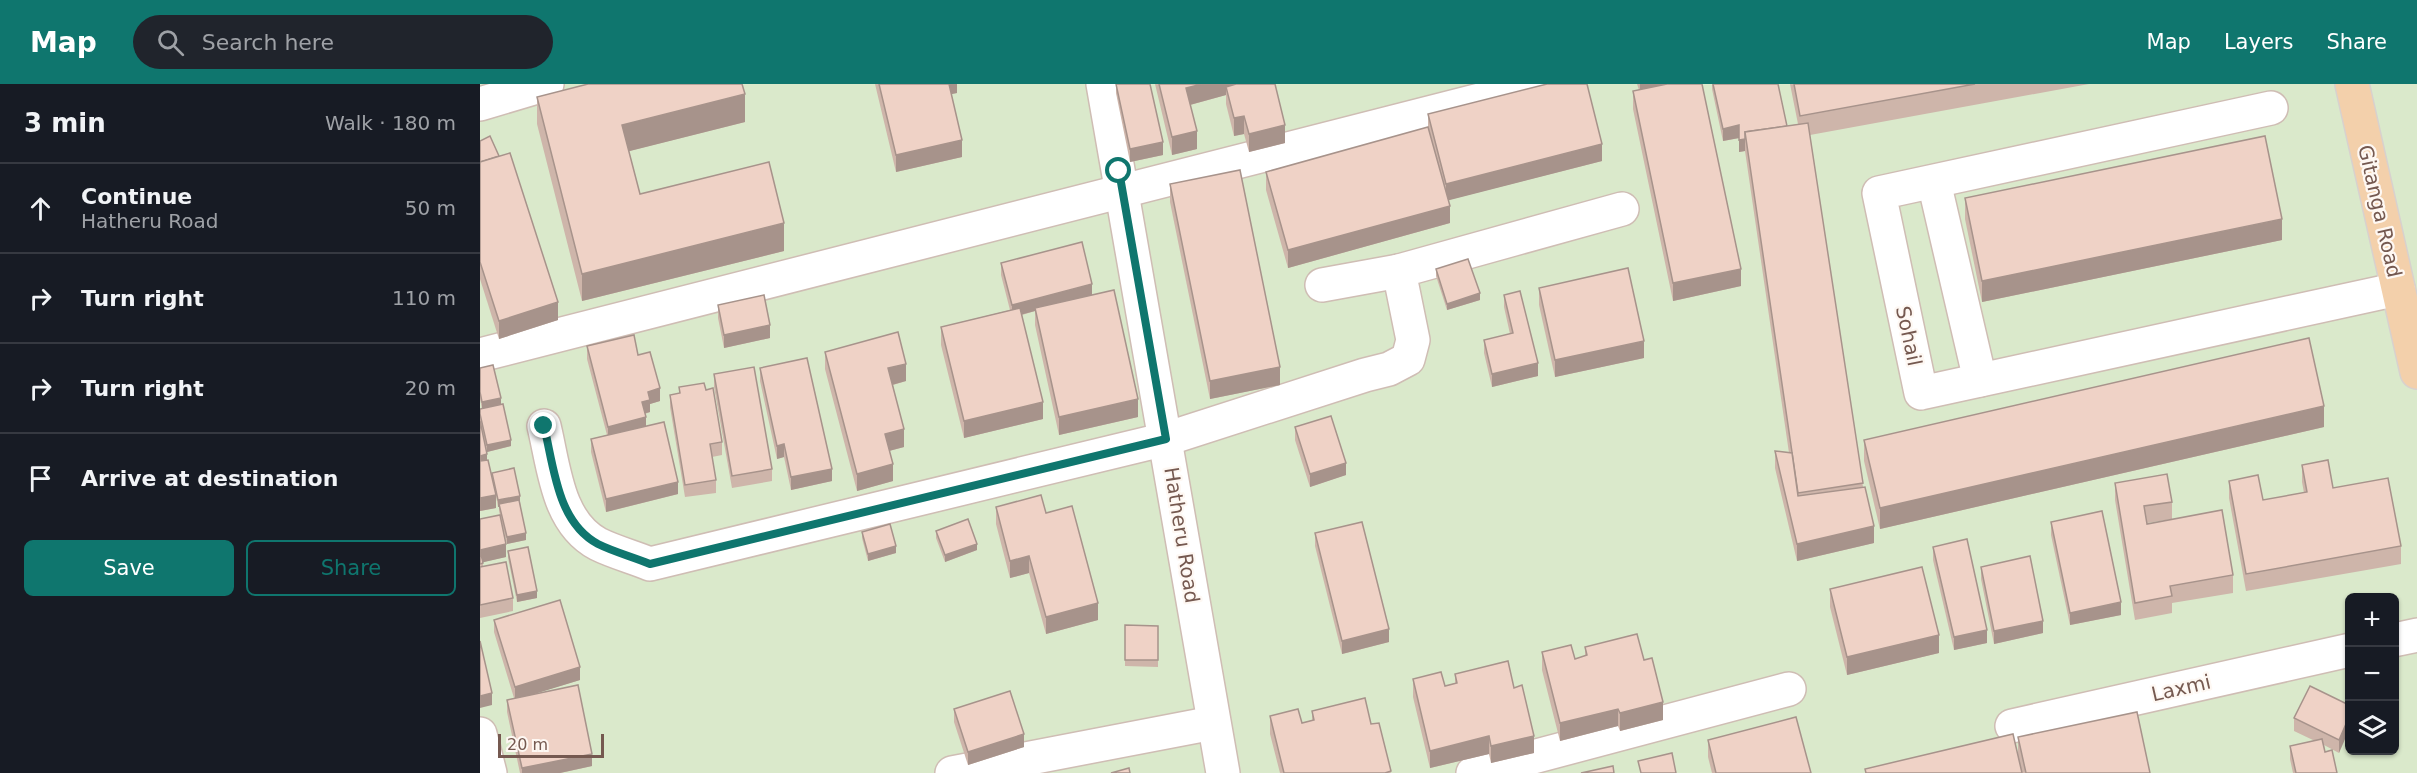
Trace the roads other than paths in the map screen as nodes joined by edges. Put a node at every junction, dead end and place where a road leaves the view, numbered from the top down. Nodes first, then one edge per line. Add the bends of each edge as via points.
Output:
1 (547, 84) edge
2 (1103, 84) edge
3 (1529, 84) edge
4 (2352, 84) edge
5 (482, 98) edge
6 (2271, 108) dead end
7 (1934, 182) junction
8 (1122, 190) junction
9 (1622, 209) dead end
10 (1399, 271) junction
11 (1322, 285) dead end
12 (2398, 289) junction
13 (480, 355) edge
14 (2417, 372) edge
15 (1980, 380) junction
16 (544, 426) dead end
17 (1166, 439) junction
18 (2417, 634) edge
19 (2399, 639) edge
20 (2345, 651) edge
21 (1789, 689) dead end
22 (1213, 723) junction
23 (2012, 726) dead end
24 (480, 734) edge
25 (490, 773) edge
26 (952, 773) edge
27 (1223, 773) edge
28 (1473, 773) edge

1 - 5 street
2 - 8 street, Hatheru Road
3 - 8 street via 1515,91
4 - 12 main road, Gitanga Road
6 - 7 street, Sohail
7 - 15 street
7 - 15 street, Sohail via 1879,193 1921,393
8 - 13 street
8 - 17 street, Hatheru Road
9 - 10 street
10 - 11 street
10 - 17 street via 1413,340 1408,359 1389,369
12 - 14 main road, Gitanga Road
12 - 15 street, Sohail
16 - 17 street via 562,502 579,530 598,543 650,564
17 - 22 street, Hatheru Road
18 - 19 street
20 - 23 street, Laxmi
21 - 28 street
22 - 26 street
22 - 27 street, Hatheru Road
24 - 25 street

